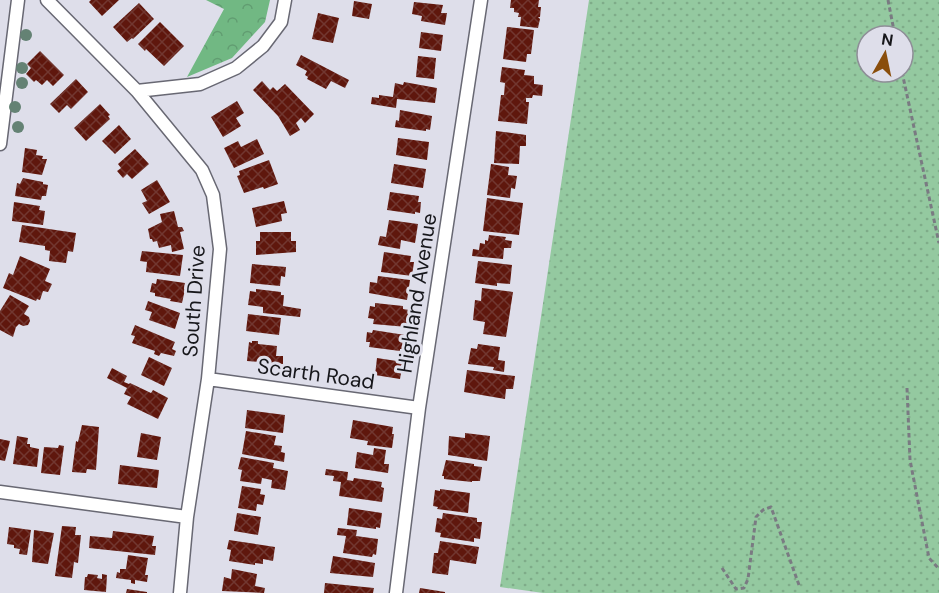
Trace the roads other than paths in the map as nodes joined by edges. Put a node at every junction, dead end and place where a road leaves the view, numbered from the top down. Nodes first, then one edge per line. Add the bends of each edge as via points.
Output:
1 (18, 0) edge
2 (47, 0) edge
3 (285, 0) edge
4 (481, 0) edge
5 (137, 92) junction
6 (0, 144) edge
7 (208, 379) junction
8 (419, 408) junction
9 (0, 492) edge
10 (187, 518) junction
11 (180, 593) edge
12 (396, 593) edge

1 - 6 street
2 - 5 street, South Drive
3 - 5 street via 281,22 263,46 236,68 200,84
4 - 8 street, Highland Avenue
5 - 7 street, South Drive via 202,170 213,195 220,249
7 - 8 street, Scarth Road
7 - 10 street, South Drive
8 - 12 street, Highland Avenue
9 - 10 street
10 - 11 street, South Drive

